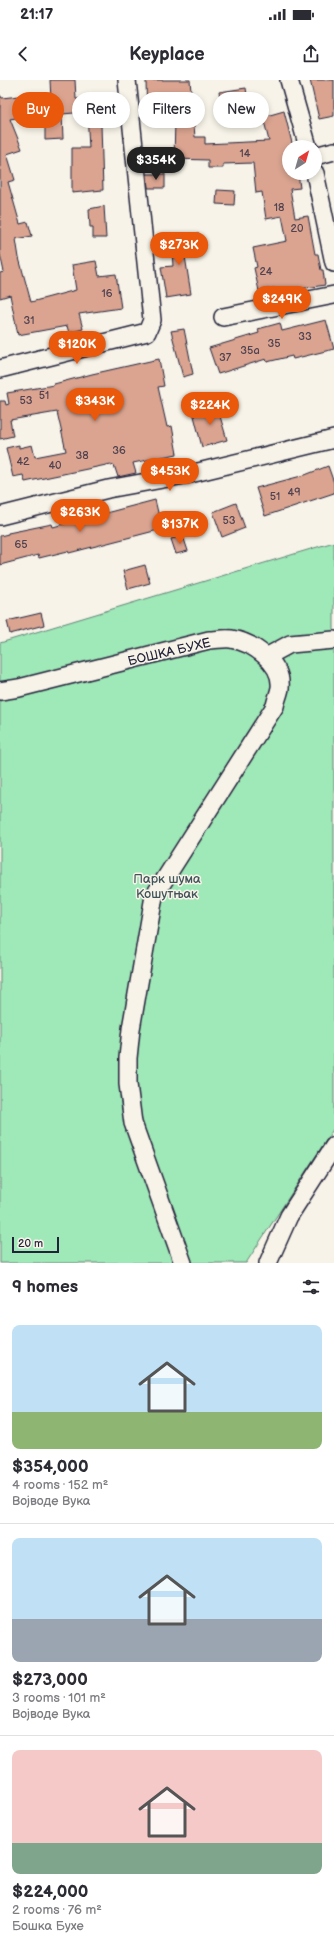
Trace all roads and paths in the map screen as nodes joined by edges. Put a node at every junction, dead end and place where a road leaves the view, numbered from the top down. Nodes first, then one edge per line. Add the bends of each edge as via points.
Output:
1 (126, 80) edge
2 (289, 80) edge
3 (306, 140) edge
4 (334, 151) edge
5 (322, 154) edge
6 (316, 180) edge
7 (334, 263) edge
8 (334, 295) edge
9 (223, 317) dead end
10 (0, 369) edge
11 (334, 439) edge
12 (0, 516) edge
13 (334, 640) edge
14 (266, 657) junction
15 (0, 692) edge
16 (334, 1146) edge
17 (183, 1263) edge
18 (268, 1263) edge

1 - 10 street via 152,320 147,332
2 - 3 street
4 - 5 street
6 - 7 street
8 - 9 street
11 - 12 street via 190,474 108,488
13 - 14 street via 290,644
14 - 15 street, БОШКА БУХЕ via 251,645 230,639 209,640
14 - 17 street, БОШКА БУХЕ via 277,671 280,686 275,706 154,896 131,1029 128,1084 133,1123
16 - 18 street via 289,1216

